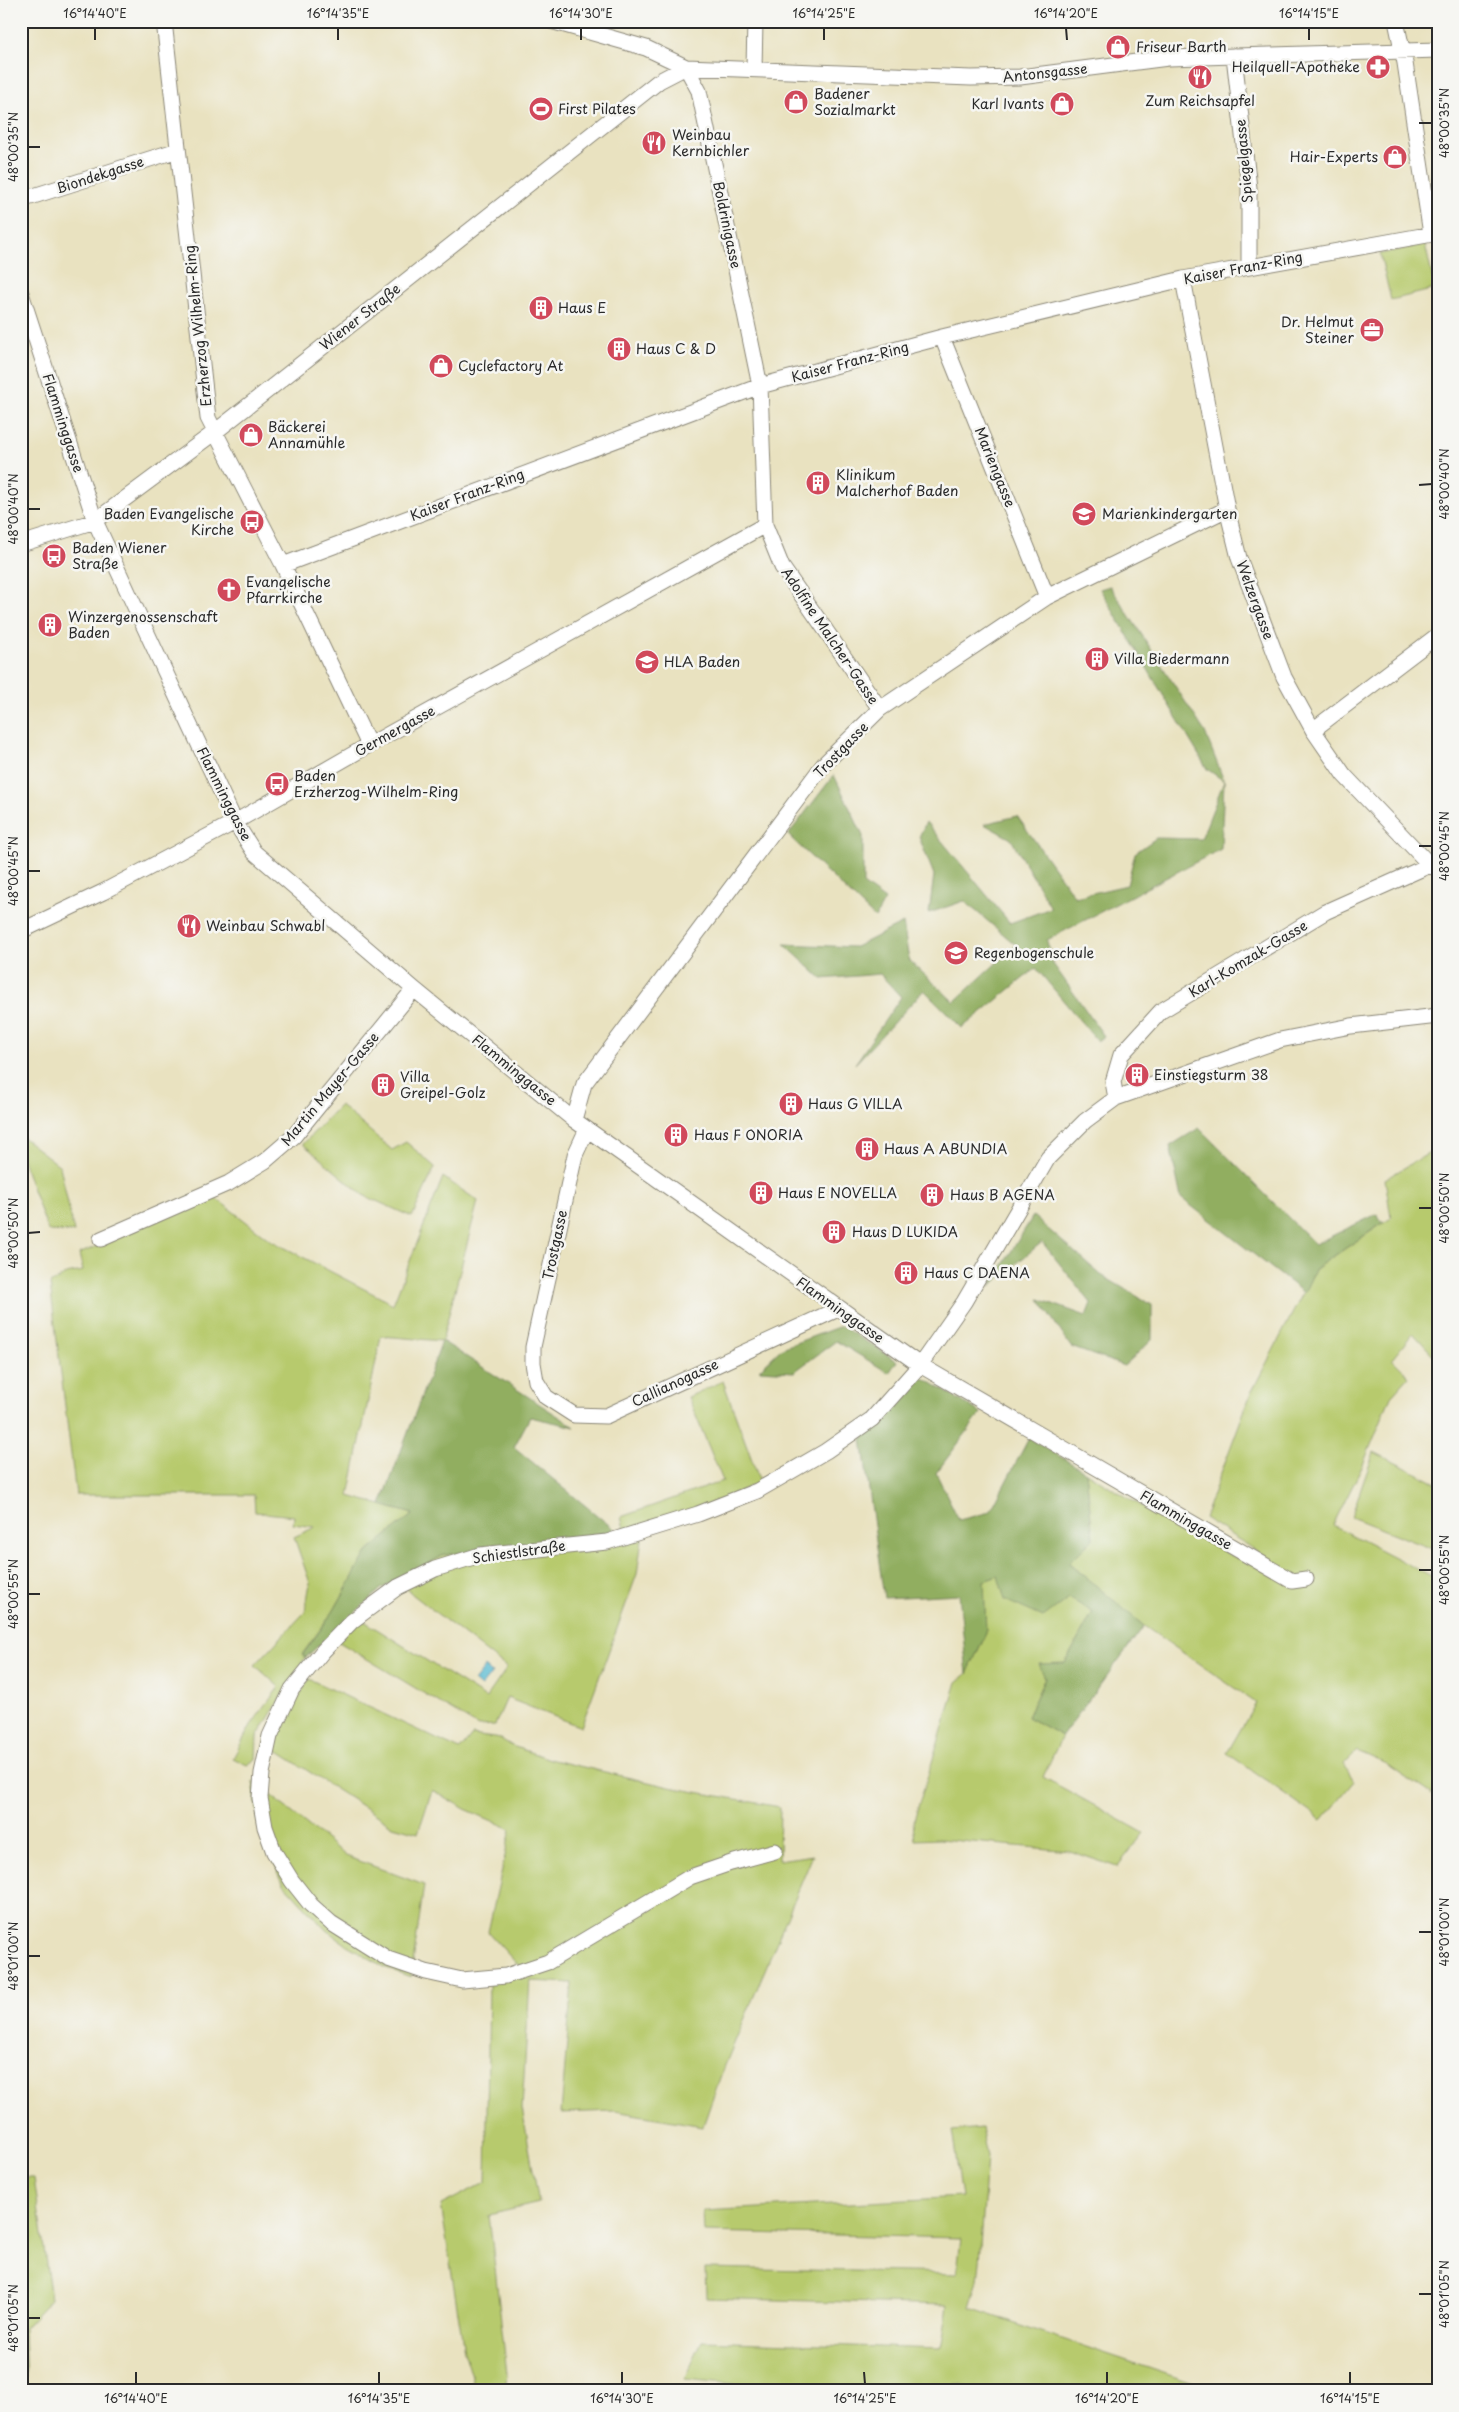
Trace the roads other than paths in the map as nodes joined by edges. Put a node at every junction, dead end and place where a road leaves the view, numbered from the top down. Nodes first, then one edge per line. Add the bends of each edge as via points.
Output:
1 (164, 21) edge
2 (551, 21) edge
3 (755, 21) edge
4 (1396, 21) edge
5 (1403, 50) junction
6 (1438, 50) edge
7 (1234, 56) junction
8 (686, 67) junction
9 (754, 69) junction
10 (178, 150) junction
11 (21, 200) edge
12 (1434, 234) edge
13 (1249, 266) junction
14 (1183, 279) junction
15 (21, 293) edge
16 (942, 337) junction
17 (760, 386) junction
18 (215, 432) junction
19 (1227, 509) junction
20 (95, 522) junction
21 (765, 525) junction
22 (21, 544) edge
23 (283, 565) junction
24 (1047, 597) junction
25 (1438, 636) edge
26 (880, 709) junction
27 (1313, 730) junction
28 (369, 745) junction
29 (235, 822) junction
30 (1434, 867) edge
31 (21, 931) edge
32 (414, 989) junction
33 (1438, 1016) edge
34 (1116, 1098) junction
35 (574, 1120) junction
36 (587, 1129) junction
37 (101, 1239) dead end
38 (838, 1309) junction
39 (532, 1364) joint
40 (920, 1365) junction
41 (1306, 1579) dead end
42 (775, 1851) dead end

1 - 10 street, Erzherzog Wilhelm-Ring
2 - 8 street via 646,48
3 - 9 street
4 - 5 street
5 - 6 street, Antonsgasse
5 - 7 street, Antonsgasse
5 - 12 street
7 - 9 street, Antonsgasse via 1168,58 1020,77
7 - 13 street, Spiegelgasse via 1249,188
8 - 9 street, Antonsgasse
8 - 17 street, Boldrinigasse via 699,91
8 - 18 street, Wiener Straße via 659,81
10 - 11 street, Biondekgasse
10 - 18 street, Erzherzog Wilhelm-Ring via 208,418
12 - 13 street, Kaiser Franz-Ring
13 - 14 street, Kaiser Franz-Ring
14 - 16 street, Kaiser Franz-Ring
14 - 19 street, Welzergasse
15 - 20 street, Flamminggasse
16 - 17 street, Kaiser Franz-Ring
16 - 24 street, Mariengasse
17 - 21 street, Adolfine Malcher-Gasse
17 - 23 street, Kaiser Franz-Ring
18 - 20 street, Wiener Straße
18 - 23 street, Erzherzog Wilhelm-Ring
19 - 24 street, Trostgasse
19 - 27 street, Welzergasse via 1239,558 1284,677
20 - 22 street, Wiener Straße
20 - 29 street, Flamminggasse
21 - 26 street, Adolfine Malcher-Gasse via 782,567
21 - 28 street, Germergasse
23 - 28 street, Erzherzog Wilhelm-Ring
24 - 26 street, Trostgasse
25 - 27 street
26 - 35 street, Trostgasse via 824,764 584,1084
27 - 30 street, Welzergasse via 1344,775
28 - 29 street, Germergasse
29 - 31 street, Germergasse
29 - 32 street, Flamminggasse via 254,852
30 - 34 street, Karl-Komzak-Gasse via 1325,912 1162,1011 1121,1055 1113,1082
32 - 35 street, Flamminggasse
32 - 37 street, Martin Mayer-Gasse via 294,1136 265,1162 229,1183
33 - 34 street, Schiestlstraße via 1351,1026 1280,1040
34 - 40 street, Schiestlstraße via 1084,1121 1048,1158 964,1302
35 - 36 street, Flamminggasse
36 - 38 street, Flamminggasse
36 - 39 street, Trostgasse via 575,1155
38 - 39 street, Callianogasse via 606,1416 574,1415 546,1397 536,1381
38 - 40 street, Flamminggasse
40 - 41 street, Flamminggasse via 1292,1580
40 - 42 street, Schiestlstraße via 872,1419 826,1451 757,1491 645,1532 607,1542 480,1555 434,1569 398,1587 352,1621 292,1689 270,1736 262,1773 260,1798 274,1852 310,1905 332,1924 388,1960 462,1980 506,1976 548,1962 690,1877 730,1862

